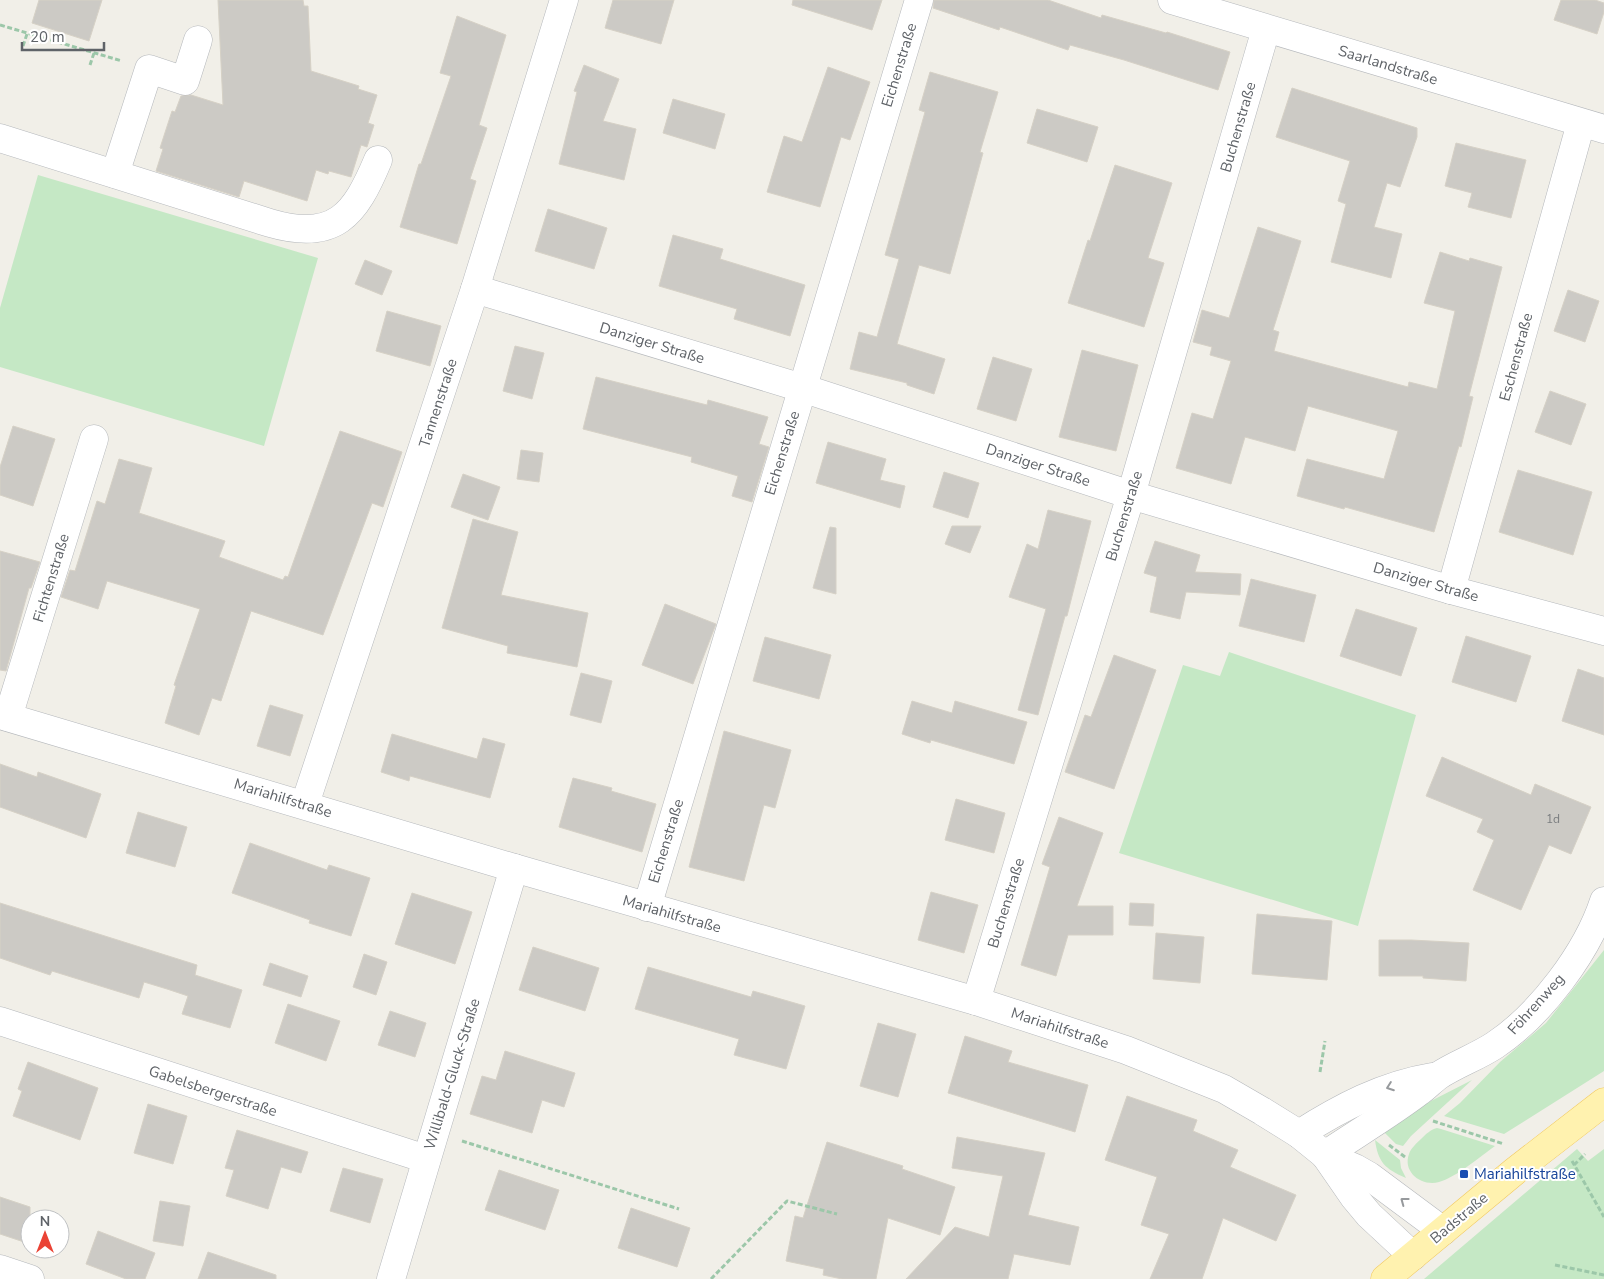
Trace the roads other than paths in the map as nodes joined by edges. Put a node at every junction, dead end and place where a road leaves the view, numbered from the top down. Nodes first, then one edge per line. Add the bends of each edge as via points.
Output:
1 (564, 0) edge
2 (919, 0) edge
3 (1172, 0) edge
4 (1266, 29) junction
5 (198, 40) dead end
6 (1592, 126) edge
7 (0, 138) edge
8 (378, 160) dead end
9 (115, 174) junction
10 (475, 289) junction
11 (802, 388) junction
12 (94, 439) dead end
13 (1131, 495) junction
14 (1451, 590) junction
15 (1604, 632) edge
16 (4, 716) edge
17 (305, 804) junction
18 (514, 868) junction
19 (1604, 901) edge
20 (647, 906) junction
21 (976, 1001) junction
22 (0, 1021) edge
23 (1437, 1077) junction
24 (1604, 1102) edge
25 (1299, 1134) junction
26 (1325, 1155) junction
27 (426, 1159) junction
28 (1443, 1231) junction
29 (1413, 1256) junction
30 (0, 1269) edge
31 (30, 1279) edge
32 (391, 1279) edge
33 (1386, 1279) edge

1 - 10 street, Tannenstraße
2 - 11 street, Eichenstraße
3 - 4 street, Saarlandstraße
4 - 6 street, Saarlandstraße
4 - 13 street, Buchenstraße
5 - 9 street via 185,81 149,70
6 - 14 street, Eschenstraße
7 - 9 street
8 - 9 street via 360,200 346,215 334,223 311,230 270,224
10 - 11 street, Danziger Straße
10 - 17 street, Tannenstraße
11 - 13 street, Danziger Straße
11 - 20 street, Eichenstraße
12 - 16 street, Fichtenstraße
13 - 14 street, Danziger Straße
13 - 21 street, Buchenstraße
14 - 15 street, Danziger Straße
16 - 17 street, Mariahilfstraße
17 - 18 street, Mariahilfstraße
18 - 20 street, Mariahilfstraße
18 - 27 street, Willibald-Gluck-Straße
19 - 23 street, Föhrenweg via 1578,957 1533,1012 1508,1036
20 - 21 street, Mariahilfstraße
21 - 25 street, Mariahilfstraße via 1126,1050 1196,1077 1224,1089
22 - 27 street, Gabelsbergerstraße
23 -> 25 street, Föhrenweg via 1405,1082 1372,1094
23 - 26 street, Föhrenweg
24 - 28 main road, Badstraße
25 - 26 street, Mariahilfstraße
28 -> 26 street, Mariahilfstraße via 1369,1176
26 - 29 street, Mariahilfstraße via 1369,1215
27 - 32 street, Willibald-Gluck-Straße
28 - 29 main road, Badstraße
29 - 33 main road, Badstraße
30 - 31 street

